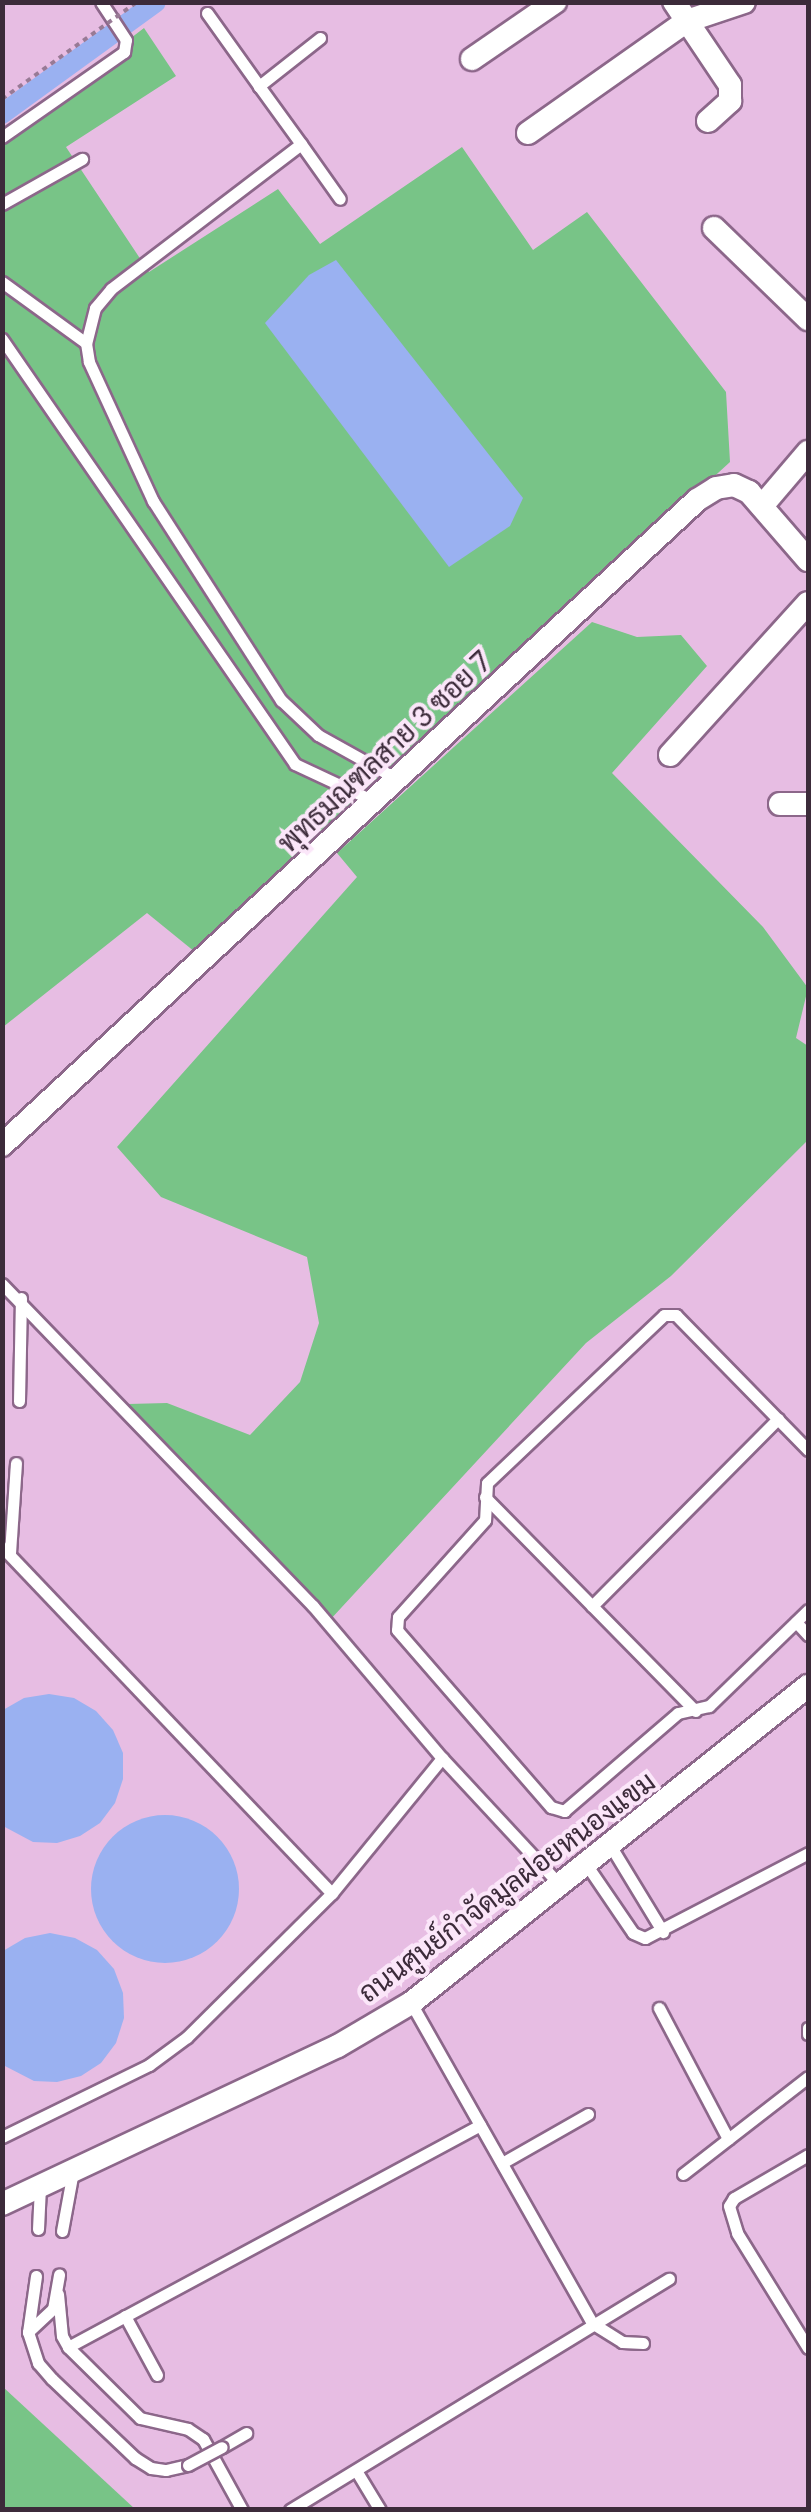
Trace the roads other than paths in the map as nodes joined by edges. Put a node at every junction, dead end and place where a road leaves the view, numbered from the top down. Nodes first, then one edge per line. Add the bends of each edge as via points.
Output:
1 (100, 2) edge
2 (555, 2) edge
3 (744, 2) edge
4 (680, 12) edge
5 (207, 13) dead end
6 (320, 38) dead end
7 (472, 59) dead end
8 (259, 86) junction
9 (708, 120) dead end
10 (528, 133) dead end
11 (2, 137) edge
12 (301, 144) junction
13 (82, 160) dead end
14 (340, 200) dead end
15 (2, 204) edge
16 (714, 228) dead end
17 (2, 282) edge
18 (808, 319) edge
19 (2, 340) edge
20 (86, 343) junction
21 (808, 452) edge
22 (762, 506) junction
23 (808, 560) edge
24 (808, 603) edge
25 (670, 754) dead end
26 (399, 780) junction
27 (376, 801) junction
28 (780, 804) dead end
29 (808, 804) edge
30 (2, 1146) edge
31 (2, 1284) edge
32 (21, 1298) junction
33 (18, 1401) dead end
34 (778, 1419) junction
35 (808, 1450) edge
36 (16, 1464) dead end
37 (484, 1497) junction
38 (6, 1550) edge
39 (592, 1606) junction
40 (808, 1610) edge
41 (796, 1622) junction
42 (808, 1635) edge
43 (808, 1686) edge
44 (695, 1711) junction
45 (442, 1758) junction
46 (610, 1845) junction
47 (808, 1853) edge
48 (586, 1864) junction
49 (560, 1885) junction
50 (332, 1893) junction
51 (663, 1932) junction
52 (411, 2003) junction
53 (659, 2008) dead end
54 (808, 2077) edge
55 (588, 2114) dead end
56 (480, 2124) junction
57 (2, 2137) edge
58 (728, 2139) junction
59 (808, 2156) edge
60 (502, 2163) junction
61 (73, 2170) junction
62 (683, 2174) dead end
63 (40, 2186) junction
64 (2, 2204) edge
65 (38, 2229) dead end
66 (62, 2231) dead end
67 (59, 2275) dead end
68 (36, 2276) dead end
69 (669, 2279) dead end
70 (58, 2294) junction
71 (125, 2316) junction
72 (592, 2324) junction
73 (28, 2332) junction
74 (643, 2343) dead end
75 (68, 2347) junction
76 (808, 2348) edge
77 (157, 2375) dead end
78 (246, 2433) dead end
79 (358, 2472) junction
80 (242, 2510) edge
81 (290, 2510) edge
82 (380, 2510) edge

1 - 11 lane via 126,40 124,52
2 - 7 street
3 - 4 street
4 - 9 street via 730,84 730,101
4 - 10 street
5 - 8 lane
6 - 8 lane
8 - 12 lane
12 - 14 lane
12 - 20 lane via 111,289 95,308
13 - 15 lane
16 - 18 street
17 - 20 lane
19 - 27 lane via 296,764
20 - 26 lane via 154,501 281,700 318,735
21 - 22 street
22 - 23 street, พุทธมณฑลสาย 3 ซอย 7
22 - 26 street, พุทธมณฑลสาย 3 ซอย 7 via 734,485 697,500
24 - 25 street
26 - 27 street, พุทธมณฑลสาย 3 ซอย 7
27 - 30 street, พุทธมณฑลสาย 3 ซอย 7
28 - 29 street
31 - 32 lane
32 - 33 lane
32 - 45 lane via 312,1606
34 - 35 lane
34 - 37 lane via 676,1315 664,1315 487,1483
34 - 39 lane
36 - 38 lane
37 - 39 lane
37 - 44 lane via 485,1520 398,1618 397,1630 551,1806 564,1812 578,1804 660,1726
38 - 50 lane
39 - 44 lane
40 - 41 lane
41 - 42 lane
41 - 44 lane via 709,1706
43 - 46 street, ถนนศูนย์กำจัดมูลฝอยหนองแขม
45 - 49 lane
45 - 50 lane
46 - 48 street, ถนนศูนย์กำจัดมูลฝอยหนองแขม
46 - 51 lane
47 - 51 lane
48 - 49 street, ถนนศูนย์กำจัดมูลฝอยหนองแขม
48 - 51 lane via 633,1933 645,1938
49 - 52 street, ถนนศูนย์กำจัดมูลฝอยหนองแขม
50 - 57 lane via 187,2038 148,2065
52 - 56 lane
52 - 61 street, ถนนศูนย์กำจัดมูลฝอยหนองแขม via 338,2046
53 - 58 lane
54 - 58 lane
55 - 60 lane
56 - 60 lane
56 - 71 lane
58 - 62 lane
59 - 76 lane via 730,2206 737,2233
60 - 72 lane
61 - 63 street, ถนนศูนย์กำจัดมูลฝอยหนองแขม
61 - 66 lane
63 - 64 street, ถนนศูนย์กำจัดมูลฝอยหนองแขม
63 - 65 lane
67 - 70 lane
68 - 73 lane
69 - 72 lane
70 - 73 lane via 53,2309
70 - 75 lane
71 - 75 lane
71 - 77 lane
72 - 74 lane via 622,2342
72 - 79 lane
73 - 78 lane, bridge via 38,2363 52,2379 151,2468 188,2465
75 - 80 lane via 140,2418 196,2432
79 - 81 lane
79 - 82 lane

